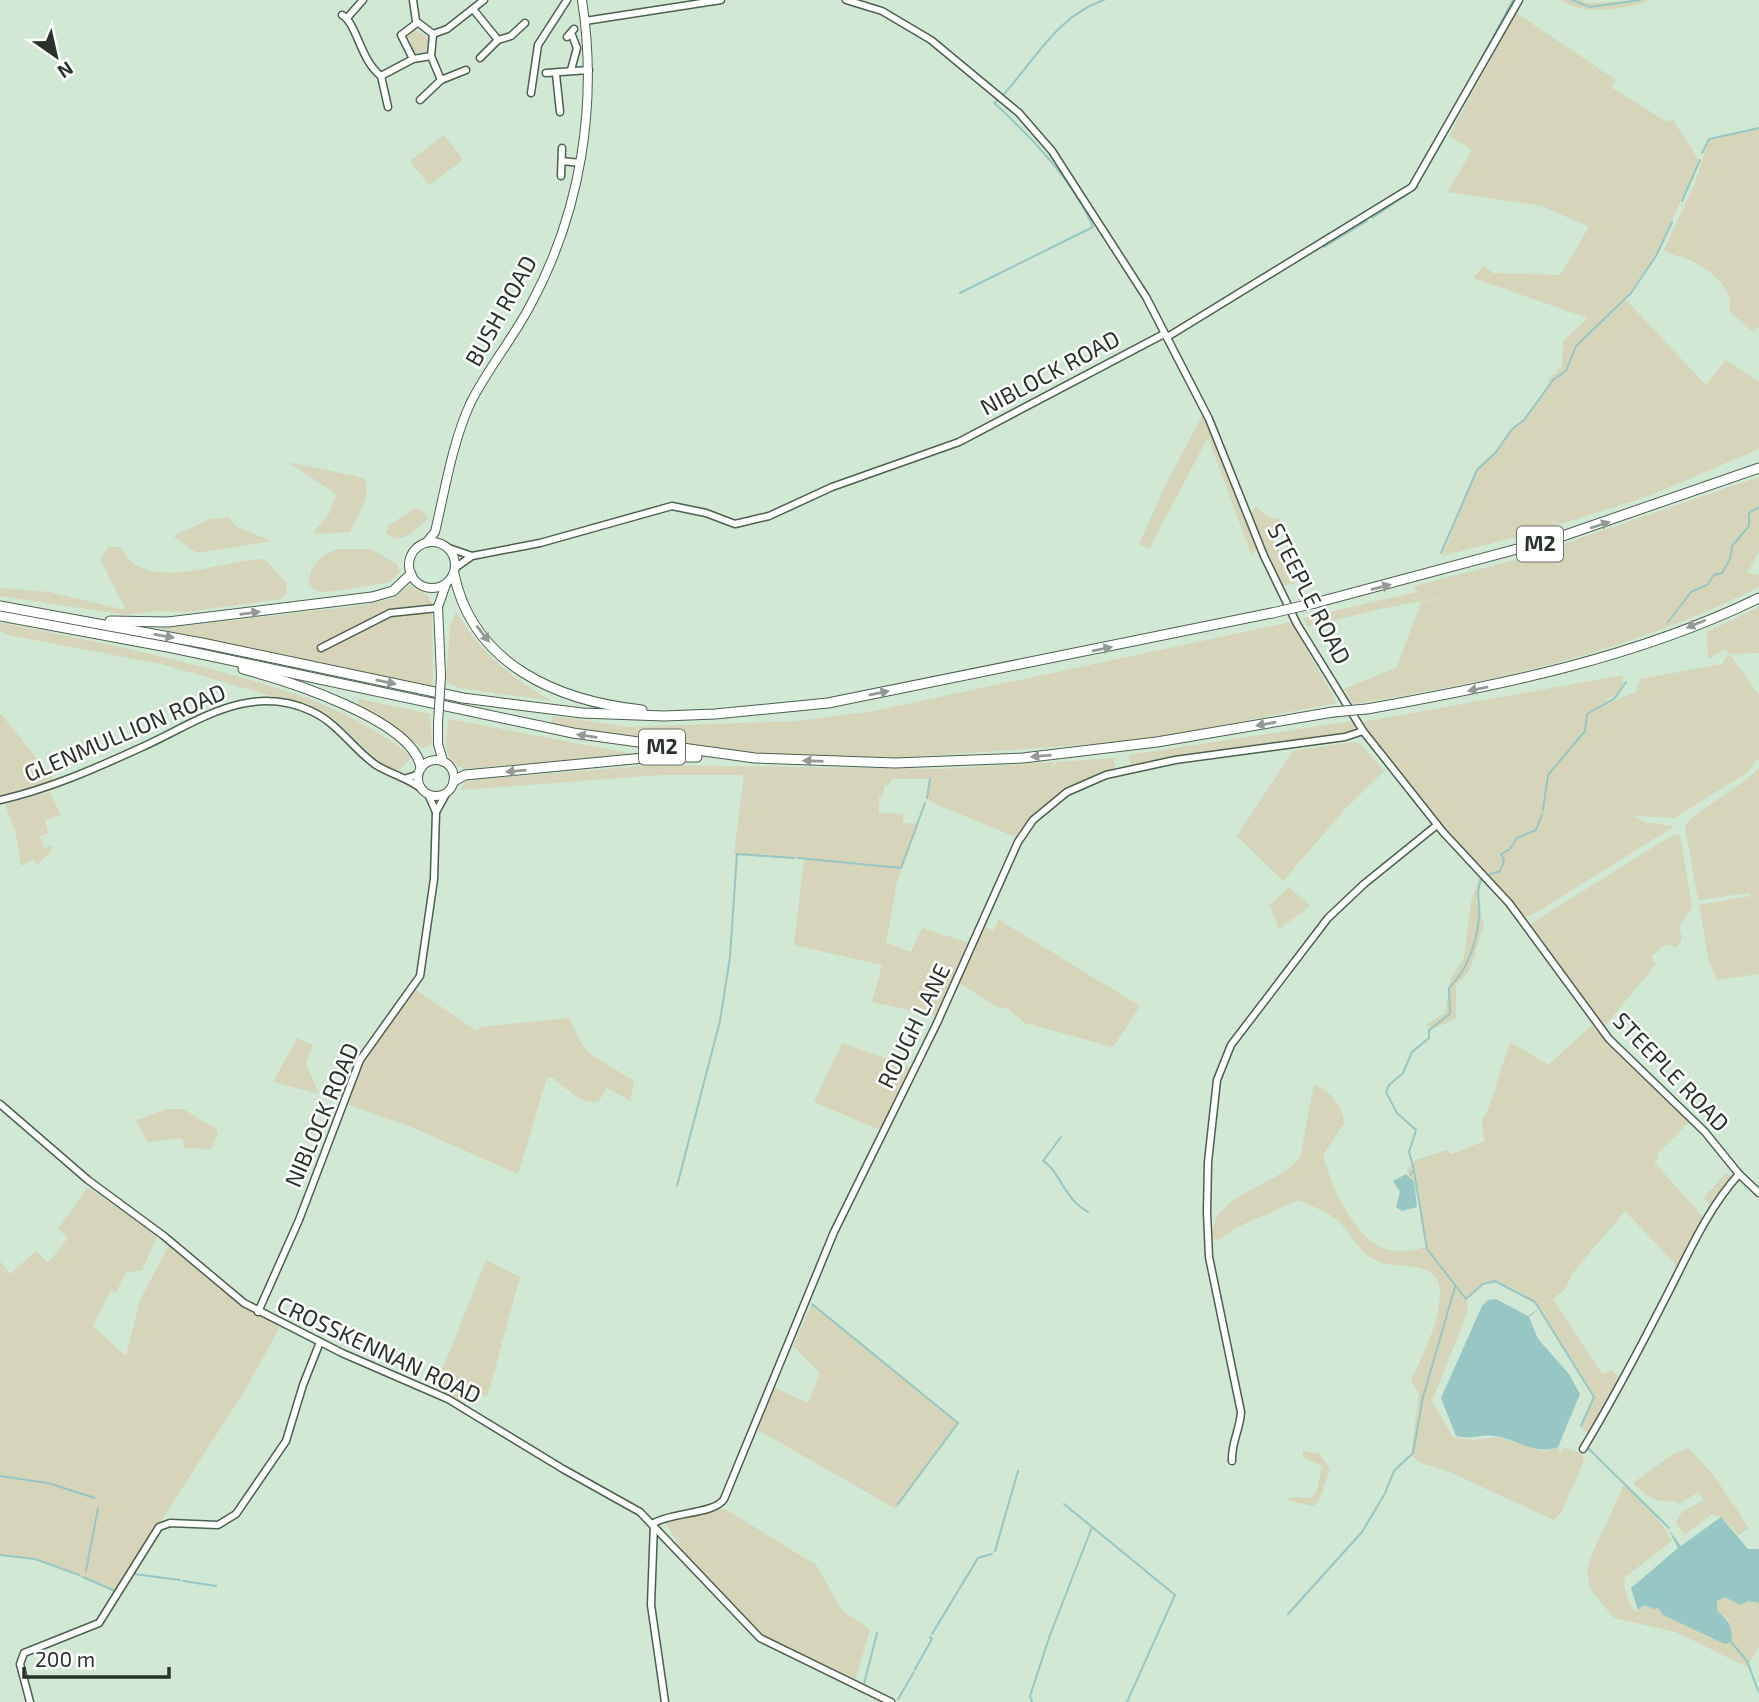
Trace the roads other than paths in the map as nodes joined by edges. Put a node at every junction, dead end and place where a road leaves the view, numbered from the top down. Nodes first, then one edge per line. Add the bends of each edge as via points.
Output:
1 (363, 0) edge
2 (413, 0) edge
3 (484, 0) edge
4 (567, 0) edge
5 (582, 0) edge
6 (721, 0) edge
7 (846, 0) edge
8 (1519, 0) edge
9 (861, 2) edge
10 (474, 9) junction
11 (585, 21) junction
12 (417, 23) junction
13 (525, 23) dead end
14 (433, 34) junction
15 (571, 34) dead end
16 (498, 40) junction
17 (431, 56) junction
18 (480, 58) dead end
19 (413, 59) junction
20 (466, 70) dead end
21 (571, 70) junction
22 (589, 70) junction
23 (546, 73) dead end
24 (556, 74) junction
25 (381, 76) junction
26 (442, 80) junction
27 (531, 93) dead end
28 (420, 100) dead end
29 (387, 107) dead end
30 (560, 112) dead end
31 (562, 148) dead end
32 (562, 161) junction
33 (580, 163) junction
34 (561, 176) dead end
35 (1166, 335) junction
36 (1759, 468) edge
37 (435, 532) junction
38 (426, 543) junction
39 (443, 545) junction
40 (472, 556) junction
41 (454, 571) junction
42 (411, 574) junction
43 (446, 584) junction
44 (427, 587) junction
45 (1759, 597) edge
46 (0, 607) edge
47 (438, 607) junction
48 (0, 616) edge
49 (84, 621) junction
50 (173, 648) junction
51 (321, 648) dead end
52 (715, 714) junction
53 (1363, 731) junction
54 (438, 744) junction
55 (755, 758) junction
56 (429, 761) junction
57 (443, 761) junction
58 (420, 771) junction
59 (407, 778) junction
60 (454, 781) junction
61 (426, 792) junction
62 (447, 792) junction
63 (0, 800) edge
64 (436, 812) junction
65 (1437, 825) junction
66 (0, 1104) edge
67 (1739, 1174) junction
68 (1759, 1193) edge
69 (258, 1312) junction
70 (320, 1342) junction
71 (1583, 1450) dead end
72 (1232, 1461) dead end
73 (654, 1523) junction
74 (30, 1702) edge
75 (665, 1702) edge
76 (891, 1702) edge

1 - 25 street via 345,16 362,52
2 - 12 street
3 - 10 street
4 - 27 street via 538,45
5 - 11 main road
6 - 11 street
7 - 9 street, STEEPLE ROAD
8 - 35 street, NIBLOCK ROAD via 1412,187
9 - 35 street, STEEPLE ROAD via 923,34 1038,134 1096,216
10 - 14 street
10 - 16 street
11 - 22 main road, BUSH ROAD
12 - 14 street
12 - 19 street via 401,35
13 - 16 street via 511,36
14 - 17 street
15 - 21 street via 577,48
16 - 18 street
17 - 19 street
17 - 26 street
19 - 25 street
20 - 26 street
21 - 22 street
21 - 24 street
22 - 33 main road, BUSH ROAD
23 - 24 street
24 - 30 street
25 - 29 street
26 - 28 street
31 - 32 street
32 - 33 street
32 - 34 street
33 - 37 main road, BUSH ROAD via 546,275 482,383 460,431
35 - 40 street, NIBLOCK ROAD via 959,442 832,487 769,516 735,524 672,506 540,543
35 - 53 street, STEEPLE ROAD via 1209,419 1264,556 1297,624
52 -> 36 highway, M2, bridge via 851,699 1315,603 1551,540
37 - 38 main road, BUSH ROAD
37 - 39 main road
38 - 39 main road
38 - 42 main road via 411,557
39 - 40 street, NIBLOCK ROAD
39 - 41 main road via 454,558
40 - 41 street, NIBLOCK ROAD
41 - 43 main road
41 -> 52 highway via 461,597 484,636 538,683 594,704
42 - 44 main road
49 -> 42 highway via 168,622 372,597 393,591
43 - 44 main road
43 - 47 main road
44 - 47 main road
45 -> 55 highway, M2, bridge via 1685,629 1576,665 1492,687 1367,709 1023,758 895,764
46 - 49 highway, M2
47 - 51 street via 390,613
47 - 54 main road, bridge
48 - 50 highway, M2
49 -> 52 highway, M2 via 519,707 621,715
55 -> 50 highway, M2 via 573,733
50 - 58 highway via 336,699 412,749 419,757
53 - 65 street, STEEPLE ROAD
53 - 73 street, ROUGH LANE via 1106,775 1067,792 1038,815 1018,842 937,1023 834,1232 724,1499 717,1507
54 - 56 main road
54 - 57 main road
55 -> 60 highway via 654,757 465,775
56 - 57 main road
56 - 58 main road
57 - 60 main road via 452,769
58 - 59 street
58 - 61 main road
59 - 61 street, GLENMULLION ROAD
59 - 63 street, GLENMULLION ROAD via 373,763 314,713 292,704 255,701 217,710 57,785
60 - 62 main road
61 - 62 main road
61 - 64 street, NIBLOCK ROAD
62 - 64 street, NIBLOCK ROAD
64 - 69 street, NIBLOCK ROAD via 432,902 420,976 360,1060
65 - 67 street, STEEPLE ROAD via 1509,903 1609,1039 1706,1132
65 - 72 street via 1328,918 1221,1064 1210,1139 1207,1212 1209,1257 1241,1412
66 - 69 street, CROSSKENNAN ROAD via 88,1180
67 - 68 street, STEEPLE ROAD
67 - 71 street via 1703,1223
69 - 70 street, CROSSKENNAN ROAD
70 - 73 street, CROSSKENNAN ROAD via 449,1399
70 - 74 street via 286,1441 236,1514 218,1525 170,1523 159,1527 99,1623 24,1653 20,1664
73 - 75 street via 651,1598
73 - 76 street, CROSSKENNAN ROAD via 760,1638

